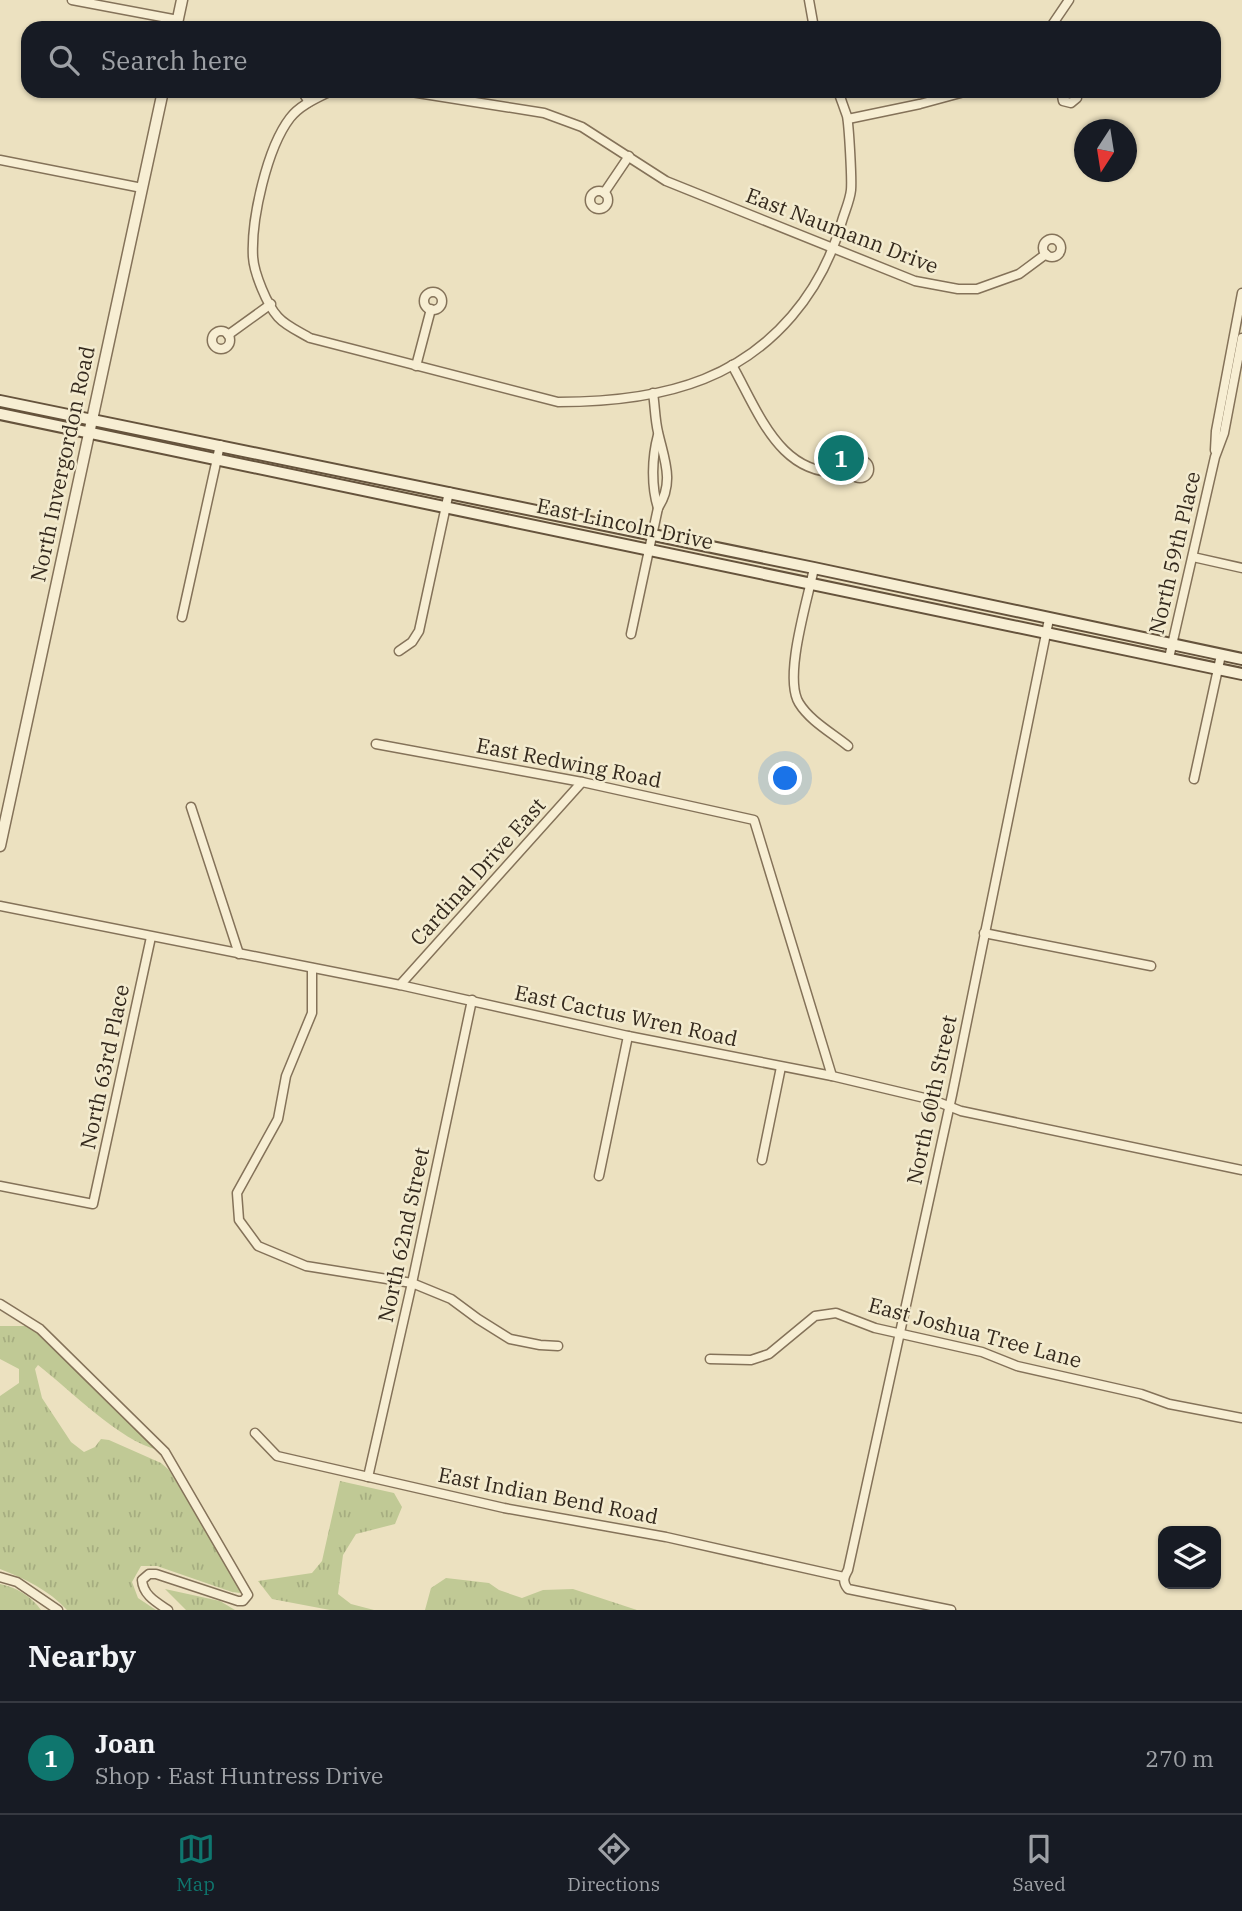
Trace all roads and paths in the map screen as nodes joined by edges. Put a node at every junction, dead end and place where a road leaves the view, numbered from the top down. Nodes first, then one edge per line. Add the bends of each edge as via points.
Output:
1 (72, 0) edge
2 (182, 0) edge
3 (809, 0) edge
4 (1069, 0) edge
5 (164, 21) edge
6 (178, 21) edge
7 (813, 21) edge
8 (1055, 21) edge
9 (161, 98) edge
10 (306, 98) edge
11 (317, 98) edge
12 (449, 98) edge
13 (840, 98) edge
14 (942, 98) edge
15 (1061, 98) edge
16 (1076, 98) edge
17 (309, 102) junction
18 (848, 119) junction
19 (629, 156) junction
20 (0, 160) edge
21 (142, 188) junction
22 (604, 193) dead end
23 (834, 249) junction
24 (1046, 254) dead end
25 (1242, 293) edge
26 (271, 304) junction
27 (431, 309) dead end
28 (228, 335) dead end
29 (1242, 338) edge
30 (732, 365) junction
31 (416, 366) junction
32 (653, 393) junction
33 (0, 401) edge
34 (0, 414) edge
35 (93, 419) junction
36 (89, 432) junction
37 (219, 445) junction
38 (1215, 457) junction
39 (216, 458) junction
40 (852, 471) dead end
41 (449, 492) junction
42 (446, 506) junction
43 (653, 536) junction
44 (650, 549) junction
45 (1193, 557) junction
46 (814, 568) junction
47 (1242, 568) edge
48 (811, 583) junction
49 (944, 596) junction
50 (941, 610) junction
51 (182, 617) dead end
52 (1049, 619) junction
53 (1046, 632) junction
54 (631, 634) dead end
55 (1172, 645) junction
56 (398, 651) dead end
57 (1221, 655) junction
58 (1169, 658) junction
59 (1242, 659) edge
60 (1218, 668) junction
61 (1242, 674) edge
62 (376, 744) dead end
63 (848, 746) dead end
64 (1194, 779) dead end
65 (582, 782) junction
66 (191, 807) dead end
67 (0, 846) edge
68 (0, 906) edge
69 (984, 933) junction
70 (151, 937) junction
71 (239, 954) junction
72 (1151, 966) dead end
73 (312, 968) junction
74 (400, 985) junction
75 (472, 1000) junction
76 (628, 1036) junction
77 (781, 1068) junction
78 (832, 1076) junction
79 (949, 1106) junction
80 (762, 1160) dead end
81 (1242, 1170) edge
82 (599, 1176) dead end
83 (0, 1186) edge
84 (412, 1283) junction
85 (0, 1304) edge
86 (899, 1334) junction
87 (558, 1346) dead end
88 (710, 1359) dead end
89 (1242, 1418) edge
90 (255, 1433) dead end
91 (368, 1477) junction
92 (0, 1577) edge
93 (845, 1581) junction
94 (924, 1607) edge
95 (58, 1610) edge
96 (167, 1610) edge
97 (951, 1610) edge

1 - 5 street
2 - 6 street
3 - 7 street
4 - 8 street
9 - 21 street, North Invergordon Road
10 - 17 street
11 - 17 street
12 - 19 street, East Naumann Drive via 544,113 582,127
13 - 18 street
14 - 18 street
15 - 16 street via 1068,103
17 - 26 street via 292,116 272,147 253,228 256,274
18 - 23 street via 851,191
19 - 22 street
19 - 23 street, East Naumann Drive via 666,181
20 - 21 street
21 - 35 street, North Invergordon Road
23 - 24 street, East Naumann Drive via 915,281 958,289 1005,281
23 - 30 street via 790,319 773,337
25 - 38 street, North 59th Place
26 - 28 street
26 - 31 street via 278,318 310,338
27 - 31 street
29 - 38 street, North 59th Place
30 - 32 street via 704,379
30 - 40 street via 787,456 819,472
31 - 32 street via 558,402
32 - 43 street via 667,477
33 - 35 main road, East Lincoln Drive
34 - 36 main road, East Lincoln Drive
35 - 36 street, North Invergordon Road
35 - 37 main road, East Lincoln Drive
36 - 39 main road, East Lincoln Drive
36 - 67 street, North Invergordon Road
37 - 39 street
37 - 41 main road, East Lincoln Drive
38 - 45 street, North 59th Place
39 - 42 main road, East Lincoln Drive
39 - 51 street
41 - 42 street
41 - 43 main road, East Lincoln Drive
42 - 44 main road, East Lincoln Drive
42 - 56 street via 419,631
43 - 44 street
43 - 46 main road, East Lincoln Drive
44 - 48 main road, East Lincoln Drive
44 - 54 street
45 - 47 street
45 - 55 street, North 59th Place
46 - 48 street
46 - 49 main road, East Lincoln Drive
48 - 50 main road, East Lincoln Drive
48 - 63 street via 793,668 794,692 808,714
49 - 50 main road
49 - 52 main road, East Lincoln Drive
50 - 53 main road, East Lincoln Drive
52 - 53 street, North 60th Street
52 - 55 main road, East Lincoln Drive
53 - 58 main road, East Lincoln Drive
53 - 69 street, North 60th Street
55 - 57 main road, East Lincoln Drive
55 - 58 street, North 59th Place
57 - 59 main road, East Lincoln Drive
57 - 60 street
58 - 60 main road, East Lincoln Drive
60 - 61 main road, East Lincoln Drive
60 - 64 street
62 - 65 street, East Redwing Road
65 - 74 street, Cardinal Drive East
65 - 78 street, East Redwing Road via 754,820
66 - 71 street
68 - 70 street, East Cactus Wren Road
69 - 72 street
69 - 79 street, North 60th Street
70 - 71 street, East Cactus Wren Road
70 - 83 street, North 63rd Place via 93,1204
71 - 73 street, East Cactus Wren Road
73 - 74 street, East Cactus Wren Road
73 - 84 street via 312,1013 286,1076 278,1119 236,1193 239,1220 258,1246 306,1266
74 - 75 street, East Cactus Wren Road
75 - 76 street, East Cactus Wren Road
75 - 84 street, North 62nd Street
76 - 77 street, East Cactus Wren Road
76 - 82 street
77 - 78 street, East Cactus Wren Road
77 - 80 street
78 - 79 street, East Cactus Wren Road
79 - 81 street, East Cactus Wren Road
79 - 86 street, North 60th Street
84 - 87 street via 451,1299 510,1339
84 - 91 street, North 62nd Street
85 - 96 street via 40,1329 165,1452 248,1595 238,1601 149,1574 142,1580 143,1587
86 - 88 street, East Joshua Tree Lane via 825,1313 806,1322 769,1354 751,1360
86 - 89 street, East Joshua Tree Lane via 982,1352 1017,1366 1141,1394 1169,1405
86 - 93 street, North 60th Street
90 - 91 street, East Indian Bend Road via 277,1456
91 - 93 street, East Indian Bend Road via 504,1508 666,1537
92 - 95 street via 17,1582
93 - 94 street, East Indian Bend Road via 848,1589
94 - 97 street, East Indian Bend Road

